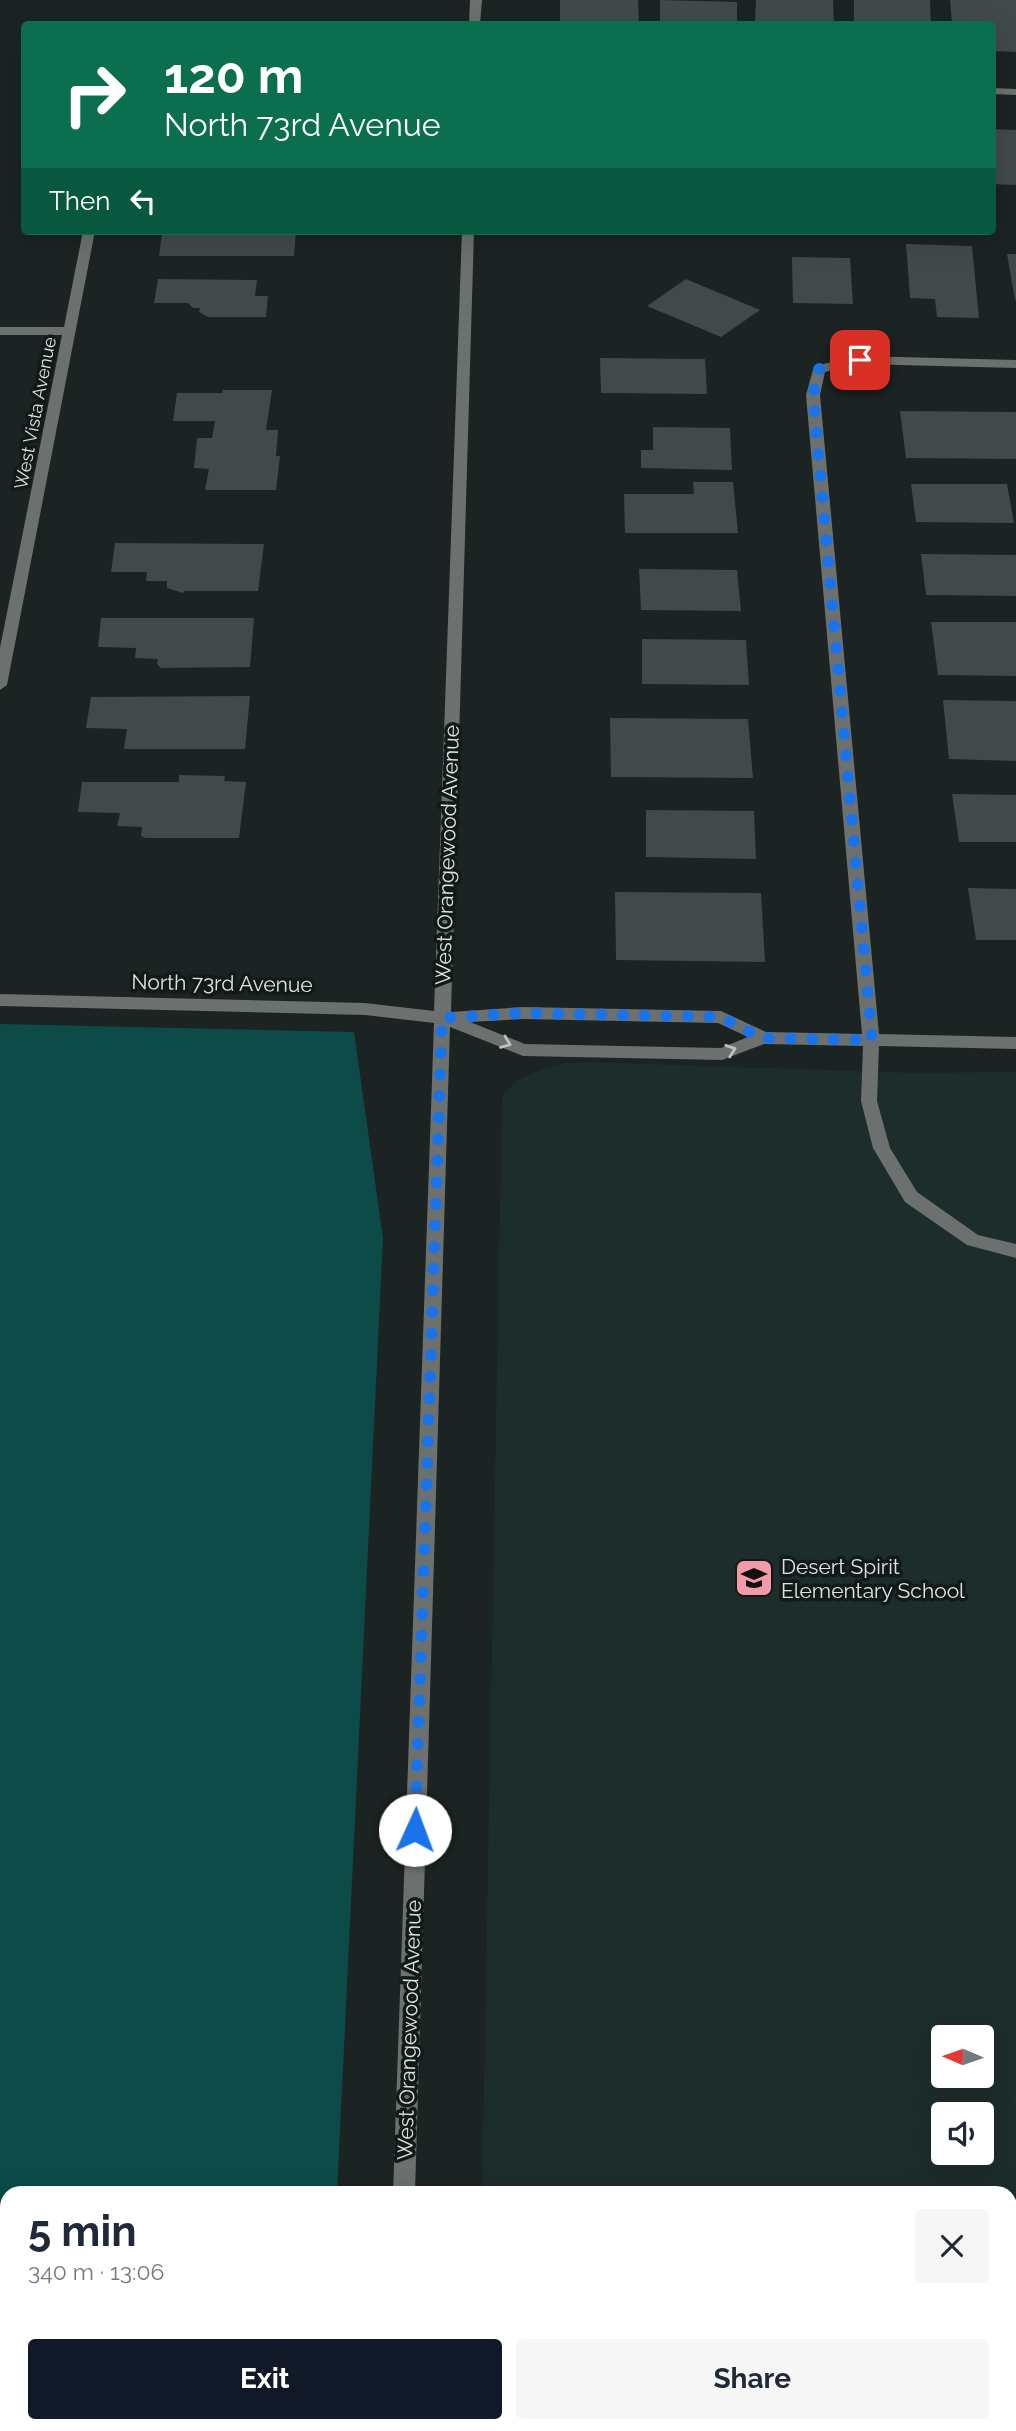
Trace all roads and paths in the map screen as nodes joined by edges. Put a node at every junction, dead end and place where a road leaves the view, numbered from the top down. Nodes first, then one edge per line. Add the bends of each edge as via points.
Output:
1 (476, 0) edge
2 (475, 21) edge
3 (996, 92) edge
4 (1016, 92) edge
5 (88, 235) edge
6 (468, 235) edge
7 (0, 331) edge
8 (71, 331) junction
9 (1016, 364) edge
10 (0, 685) edge
11 (0, 1000) edge
12 (442, 1018) junction
13 (762, 1038) junction
14 (872, 1040) junction
15 (1016, 1043) edge
16 (1016, 1251) edge
17 (404, 2186) edge

1 - 2 street
3 - 4 street
5 - 8 street, West Vista Avenue
6 - 12 street, West Orangewood Avenue
7 - 8 street
8 - 10 street, West Vista Avenue
9 - 14 street via 860,360 819,369 813,395
11 - 12 street, North 73rd Avenue via 365,1009
12 - 13 street, North 73rd Avenue via 523,1013 721,1017
12 -> 13 street, North 73rd Avenue via 523,1050 723,1054
12 - 17 street, West Orangewood Avenue
13 - 14 street, North 73rd Avenue
14 - 15 street, North 73rd Avenue
14 - 16 street via 869,1101 882,1148 911,1197 973,1240

